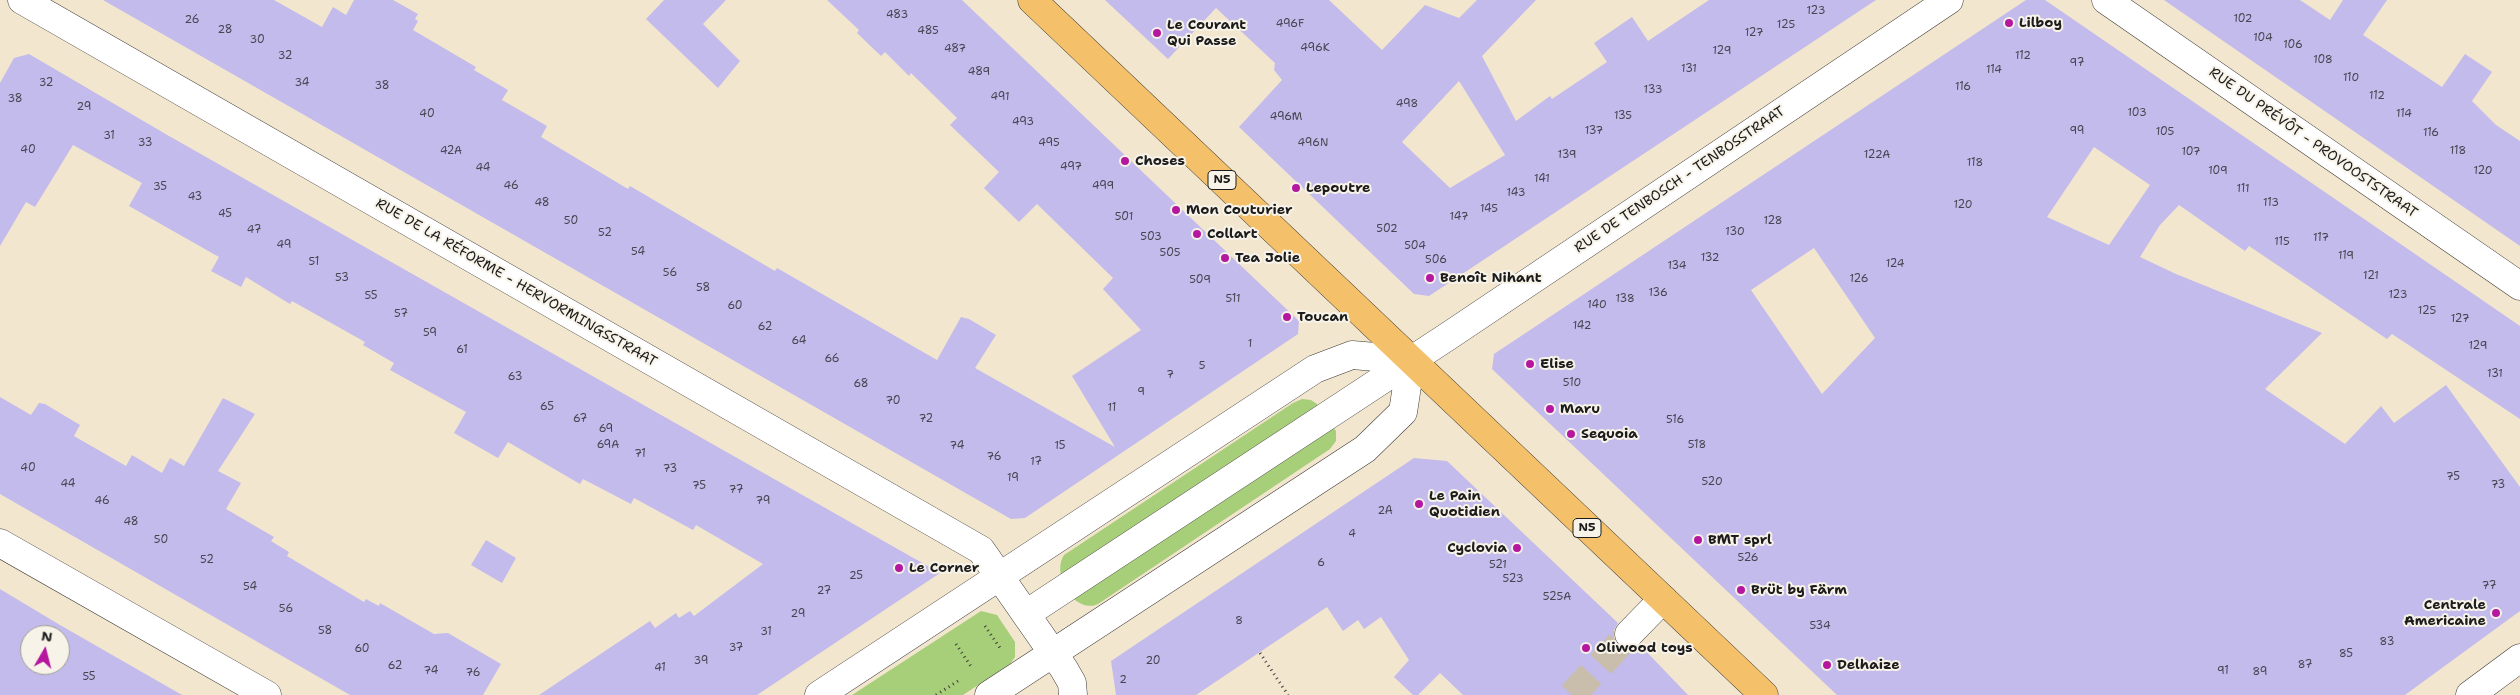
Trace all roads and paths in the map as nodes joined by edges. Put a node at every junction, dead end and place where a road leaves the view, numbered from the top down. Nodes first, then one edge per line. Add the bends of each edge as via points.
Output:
1 (22, 0) edge
2 (1032, 0) edge
3 (1949, 0) edge
4 (2106, 0) edge
5 (2520, 286) edge
6 (1411, 360) junction
7 (0, 543) edge
8 (1000, 577) junction
9 (1663, 599) junction
10 (1026, 614) junction
11 (980, 619) dead end
12 (1629, 634) tunnel mouth
13 (956, 643) dead end
14 (1053, 651) junction
15 (1002, 652) dead end
16 (1260, 653) dead end
17 (2520, 658) edge
18 (974, 670) dead end
19 (267, 695) edge
20 (819, 695) edge
21 (989, 695) edge
22 (1074, 695) edge
23 (1288, 695) edge
24 (1764, 695) edge
25 (2470, 695) edge

1 - 8 street, RUE DE LA RÉFORME - HERVORMINGSSTRAAT via 981,550
2 - 6 main road, N5
3 - 6 street, RUE DE TENBOSCH - TENBOSSTRAAT
4 - 5 street, RUE DU PRÉVÔT - PROVOOSTSTRAAT
6 - 8 street via 1352,355 1315,369
6 - 9 main road, N5
6 - 10 street, RUE DE TENBOSCH - TENBOSSTRAAT
6 - 14 street via 1403,412 1365,449
7 - 19 street
8 - 10 street, RUE DE LA RÉFORME - HERVORMINGSSTRAAT
8 - 20 street
9 - 12 street
9 - 24 main road, N5
10 - 14 street, RUE DE LA RÉFORME - HERVORMINGSSTRAAT
11 - 15 path
13 - 18 path
14 - 21 street
14 - 22 street, RUE DE LA RÉFORME - HERVORMINGSSTRAAT via 1072,683
16 - 23 path
17 - 25 street

